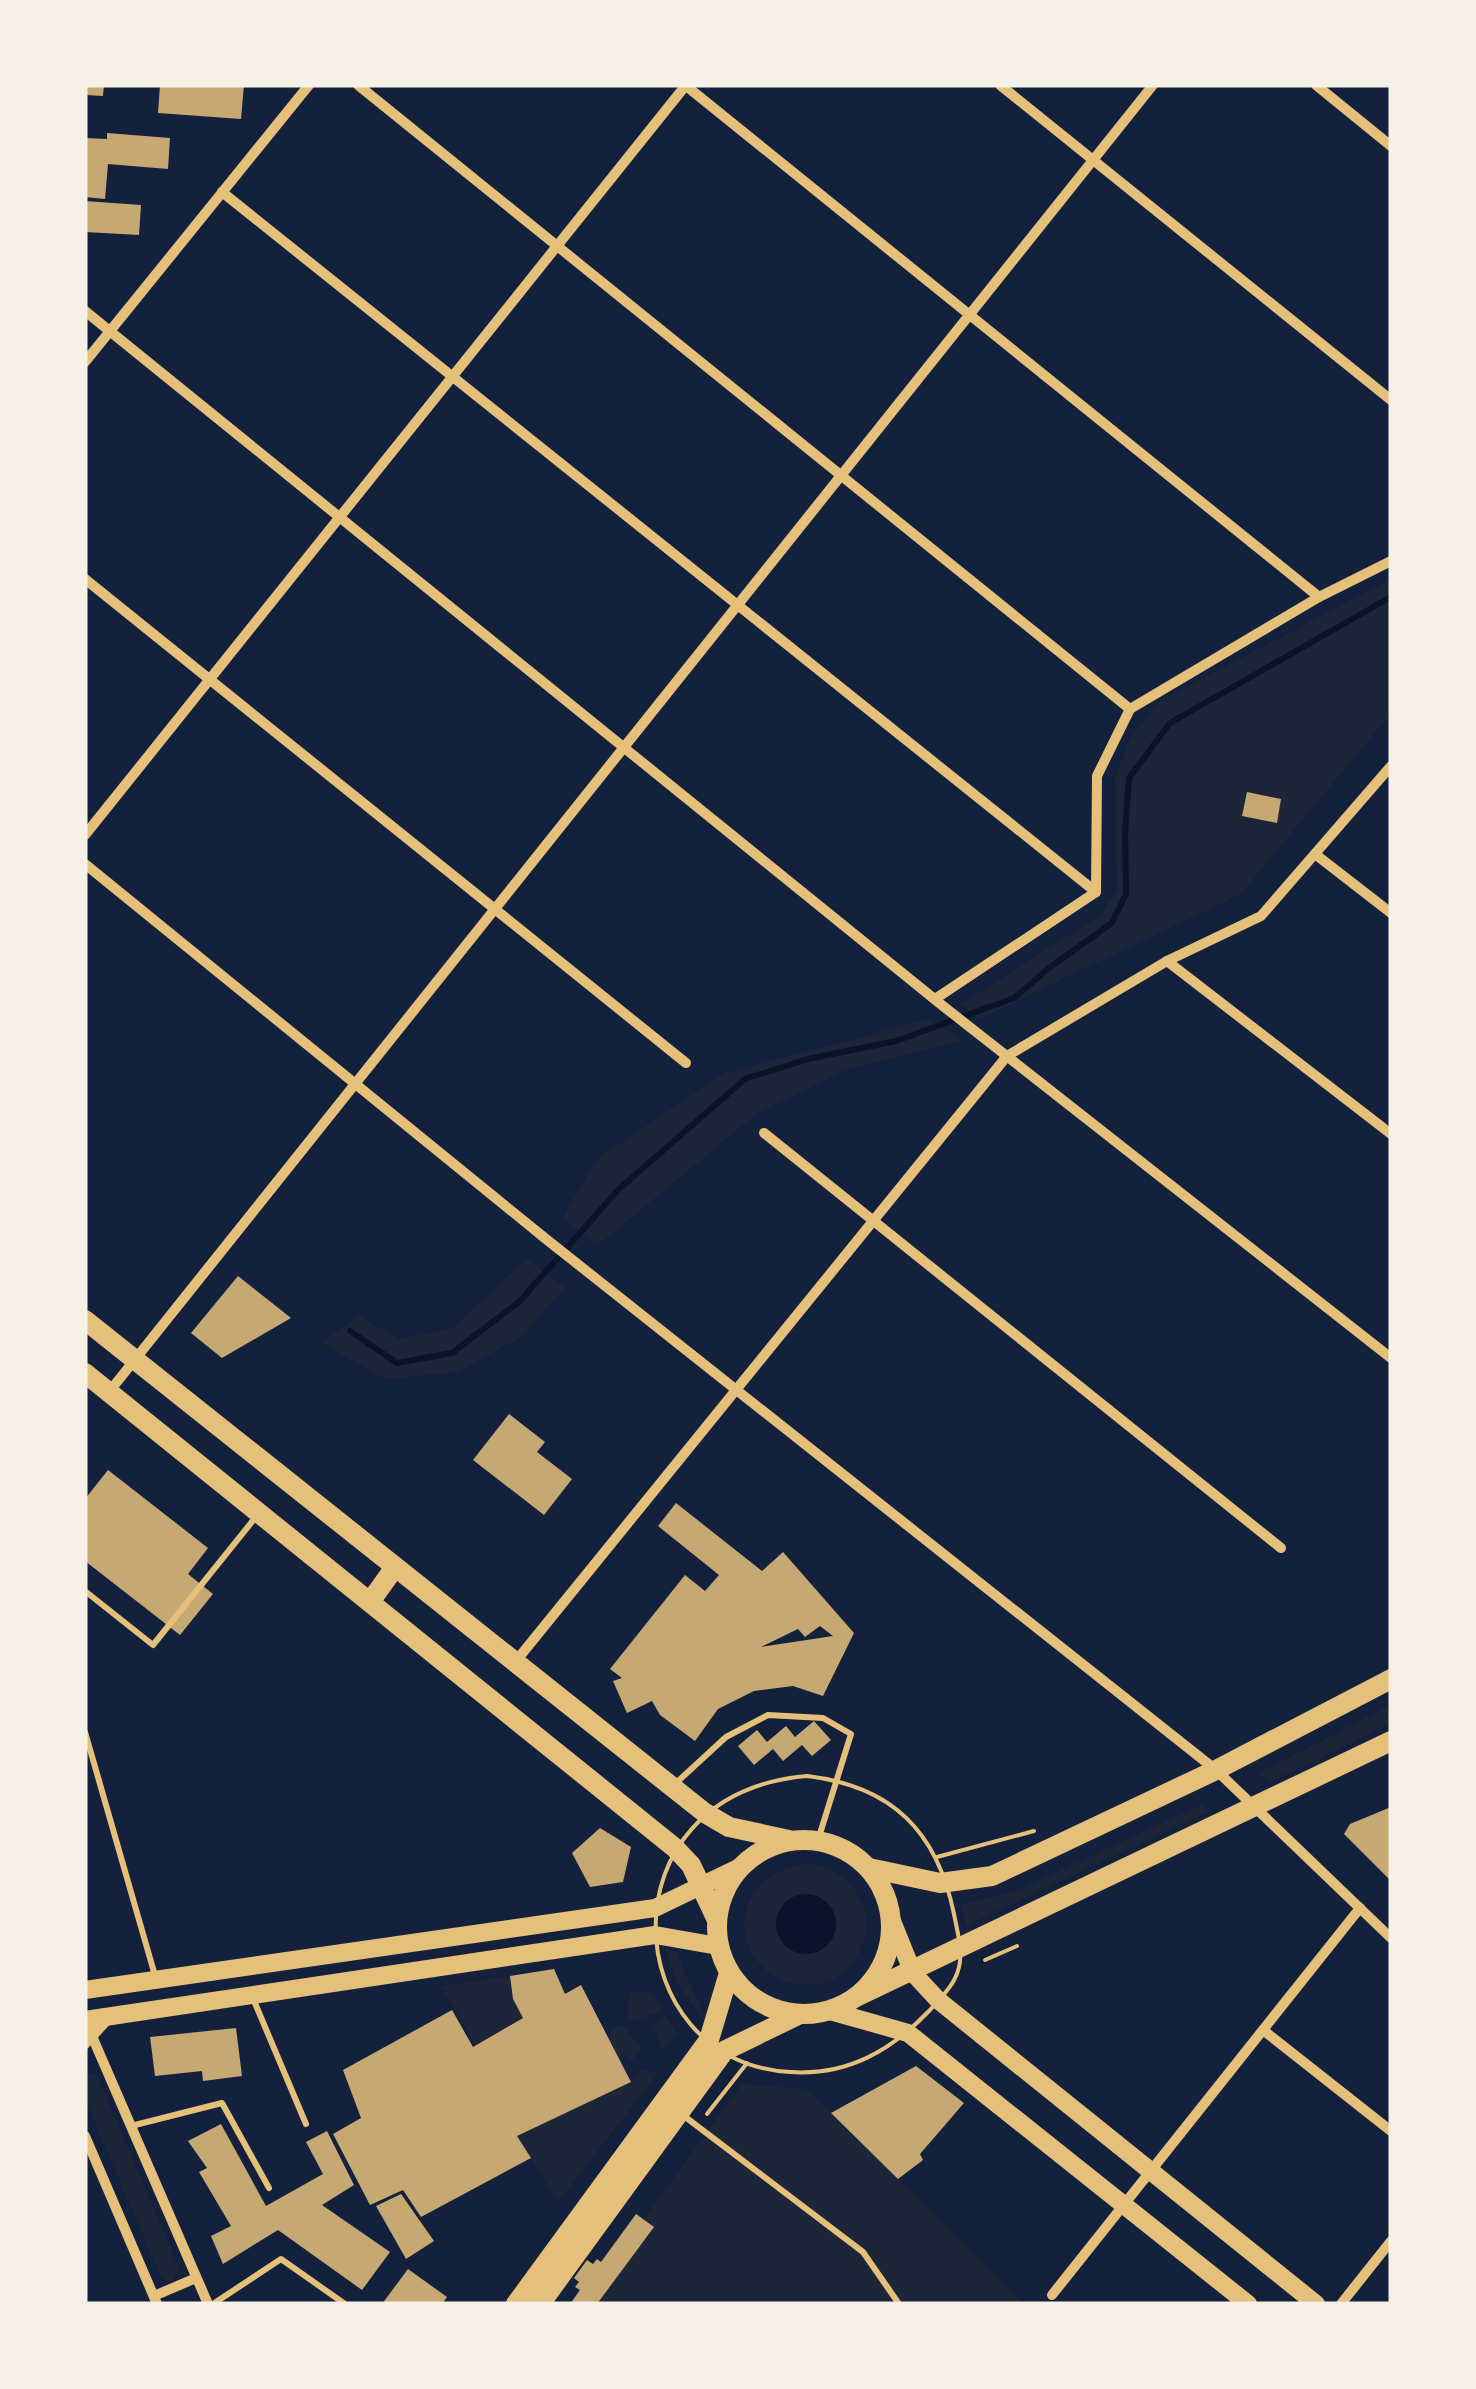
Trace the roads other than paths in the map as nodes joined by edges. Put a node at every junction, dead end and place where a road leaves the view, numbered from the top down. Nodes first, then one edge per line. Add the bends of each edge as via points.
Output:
1 (308, 85) edge
2 (358, 85) edge
3 (685, 85) edge
4 (1000, 85) edge
5 (1153, 85) edge
6 (1316, 85) edge
7 (1391, 146) edge
8 (1093, 160) junction
9 (222, 192) junction
10 (557, 246) junction
11 (85, 310) edge
12 (970, 315) junction
13 (110, 331) junction
14 (85, 362) edge
15 (452, 376) junction
16 (1391, 400) edge
17 (841, 475) junction
18 (340, 517) junction
19 (1391, 561) edge
20 (85, 579) edge
21 (1319, 597) junction
22 (738, 605) junction
23 (209, 680) junction
24 (1130, 708) junction
25 (624, 747) junction
26 (1391, 766) edge
27 (85, 834) edge
28 (1315, 854) junction
29 (85, 864) edge
30 (1096, 892) junction
31 (494, 910) junction
32 (1391, 913) edge
33 (1166, 960) junction
34 (939, 1002) junction
35 (1007, 1056) junction
36 (686, 1063) dead end
37 (355, 1084) junction
38 (764, 1133) dead end
39 (1391, 1134) edge
40 (875, 1222) junction
41 (85, 1320) edge
42 (1391, 1358) edge
43 (134, 1359) junction
44 (85, 1373) edge
45 (734, 1388) junction
46 (109, 1392) junction
47 (259, 1513) junction
48 (1281, 1548) dead end
49 (395, 1567) junction
50 (85, 1591) edge
51 (370, 1602) junction
52 (514, 1662) junction
53 (1391, 1679) edge
54 (85, 1732) edge
55 (1391, 1741) edge
56 (1216, 1770) junction
57 (671, 1788) junction
58 (1256, 1808) junction
59 (789, 1840) junction
60 (818, 1840) junction
61 (740, 1866) junction
62 (869, 1868) junction
63 (702, 1887) junction
64 (1360, 1908) junction
65 (716, 1918) junction
66 (892, 1921) junction
67 (1391, 1938) edge
68 (718, 1946) junction
69 (728, 1973) junction
70 (913, 1973) junction
71 (156, 1980) junction
72 (85, 1990) edge
73 (252, 1995) junction
74 (856, 1997) junction
75 (830, 2011) junction
76 (800, 2014) junction
77 (87, 2030) edge
78 (1263, 2030) junction
79 (717, 2046) junction
80 (679, 2112) junction
81 (306, 2124) dead end
82 (131, 2126) junction
83 (1391, 2130) edge
84 (85, 2136) edge
85 (1150, 2172) junction
86 (270, 2188) dead end
87 (1124, 2205) junction
88 (1391, 2240) edge
89 (196, 2278) junction
90 (1052, 2295) dead end
91 (155, 2300) edge
92 (210, 2304) edge
93 (345, 2304) edge
94 (516, 2304) edge
95 (540, 2304) edge
96 (899, 2304) edge
97 (1248, 2304) edge
98 (1316, 2304) edge
99 (1340, 2304) edge

1 - 9 street
2 - 10 street
3 - 10 street
3 - 12 street
4 - 8 street
5 - 8 street
6 - 7 street
8 - 12 street
8 - 16 street
9 - 13 street
9 - 15 street
10 - 15 street
10 - 17 street
11 - 13 street
12 - 17 street
12 - 21 street
13 - 14 street
13 - 18 street
15 - 18 street
15 - 22 street
17 - 22 street
17 - 24 street
18 - 23 street
18 - 25 street
19 - 21 street
20 - 23 street
21 - 24 street
22 - 25 street
22 - 30 street
23 - 27 street
23 - 31 street
24 - 30 street via 1097,776
25 - 31 street
25 - 34 street
26 - 28 street
28 - 32 street
28 - 33 street via 1262,916
29 - 37 street
30 - 34 street
31 - 36 street
31 - 37 street
33 - 35 street
33 - 39 street
34 - 35 street
35 - 40 street
35 - 42 street
37 - 43 street
37 - 45 street
38 - 40 street
40 - 45 street
40 - 48 street
41 - 43 main road
43 - 46 street
43 - 49 main road
44 - 46 main road
45 - 52 street
45 - 56 street
46 - 47 main road
47 - 50 lane via 152,1645
47 - 51 main road
49 - 51 main road
49 - 52 main road
51 - 63 main road via 675,1848
52 - 57 main road
53 - 56 main road
54 - 71 lane
55 - 58 main road
56 - 58 street
56 - 62 main road via 992,1876 940,1883
57 - 59 main road via 729,1827
57 - 60 lane via 726,1736 768,1715 824,1718 851,1734
58 - 64 street
58 - 70 main road
59 - 60 main road
59 - 61 main road
60 - 62 main road
61 - 63 main road
61 - 65 main road
62 - 66 main road via 885,1892
63 - 65 main road
63 - 71 main road via 656,1908
64 - 67 street
64 - 78 street
65 - 68 main road
66 - 70 main road
66 - 74 main road via 889,1950
68 - 69 main road
68 - 73 main road via 655,1934
69 - 76 main road via 747,1995
69 - 79 main road
70 - 74 main road
70 - 85 main road
71 - 72 main road
73 - 77 main road via 111,2016
73 - 81 lane
74 - 75 main road
75 - 76 main road
75 - 87 main road via 908,2032
76 - 79 main road
77 - 82 street
78 - 83 street
78 - 85 street
79 - 80 main road
79 - 94 main road
80 - 95 main road
80 - 96 lane via 863,2252
82 - 86 lane via 222,2103
82 - 89 street
84 - 91 street
85 - 87 street
85 - 98 main road
87 - 90 street
87 - 97 main road
88 - 99 street
89 - 91 street
89 - 92 street
92 - 93 lane via 281,2259

